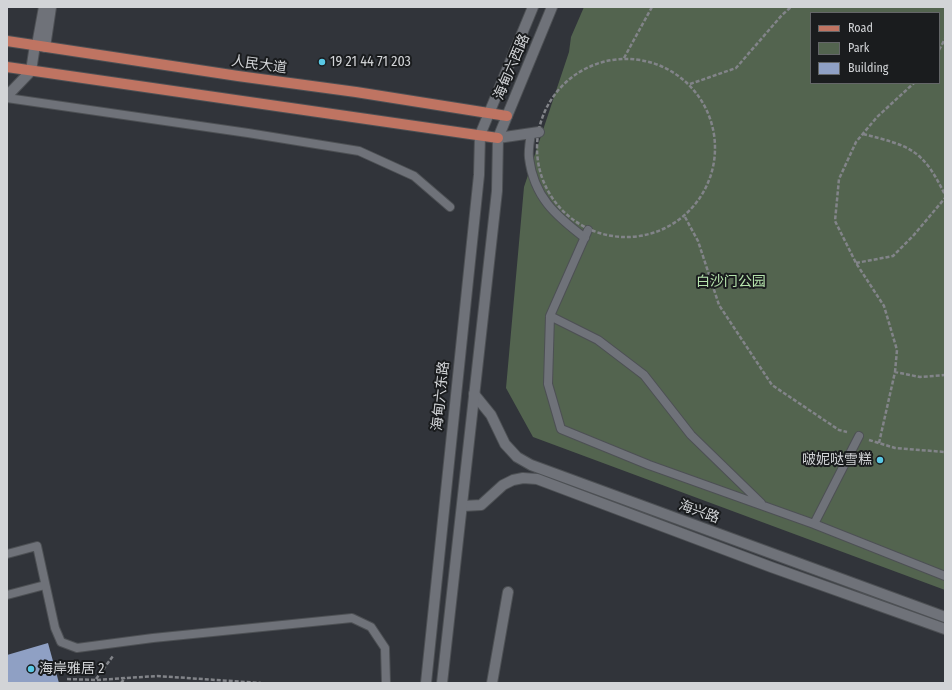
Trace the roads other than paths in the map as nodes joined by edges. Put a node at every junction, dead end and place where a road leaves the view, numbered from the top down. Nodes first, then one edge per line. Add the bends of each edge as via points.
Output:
1 (44, 7) edge
2 (52, 7) edge
3 (533, 7) edge
4 (552, 7) edge
5 (7, 41) edge
6 (39, 46) junction
7 (7, 67) edge
8 (31, 71) junction
9 (7, 97) edge
10 (489, 113) junction
11 (507, 116) junction
12 (535, 133) joint
13 (480, 135) junction
14 (498, 138) junction
15 (450, 207) dead end
16 (550, 316) junction
17 (474, 394) junction
18 (859, 436) road end
19 (463, 506) junction
20 (764, 506) junction
21 (814, 524) junction
22 (7, 554) edge
23 (945, 576) edge
24 (45, 585) junction
25 (508, 592) dead end
26 (7, 595) edge
27 (945, 617) edge
28 (945, 629) edge
29 (386, 683) edge
30 (426, 683) edge
31 (442, 683) edge
32 (492, 683) edge

1 - 6 main road
2 - 6 main road
3 - 10 main road, 海甸六西路
4 - 11 main road, 海甸六西路
5 - 6 main road, 人民大道
6 - 8 main road
6 - 10 main road, 人民大道
7 - 8 main road
8 - 9 main road
8 - 13 main road
9 - 15 lane via 359,151 414,176
10 - 11 main road, 人民大道
10 - 13 main road, 海甸六东路
11 - 14 main road, 海甸六西路
12 - 14 main road
12 - 16 lane via 529,157 539,194 563,221 587,234
13 - 14 main road
13 - 30 main road, 海甸六东路 via 479,175
14 - 17 main road via 497,191
16 - 20 lane via 598,340 644,375 691,435
16 - 20 lane via 548,384 561,429
17 - 19 main road
17 - 27 main road, 海兴路 via 491,415 505,444 517,457 531,465
18 - 21 lane
19 - 28 main road, 海兴路 via 481,505 503,485 513,480 537,479
19 - 31 main road
20 - 21 lane
21 - 23 lane
22 - 24 lane via 37,546
24 - 26 lane
24 - 29 lane via 61,642 77,648 352,618 371,627 385,648
25 - 32 main road

